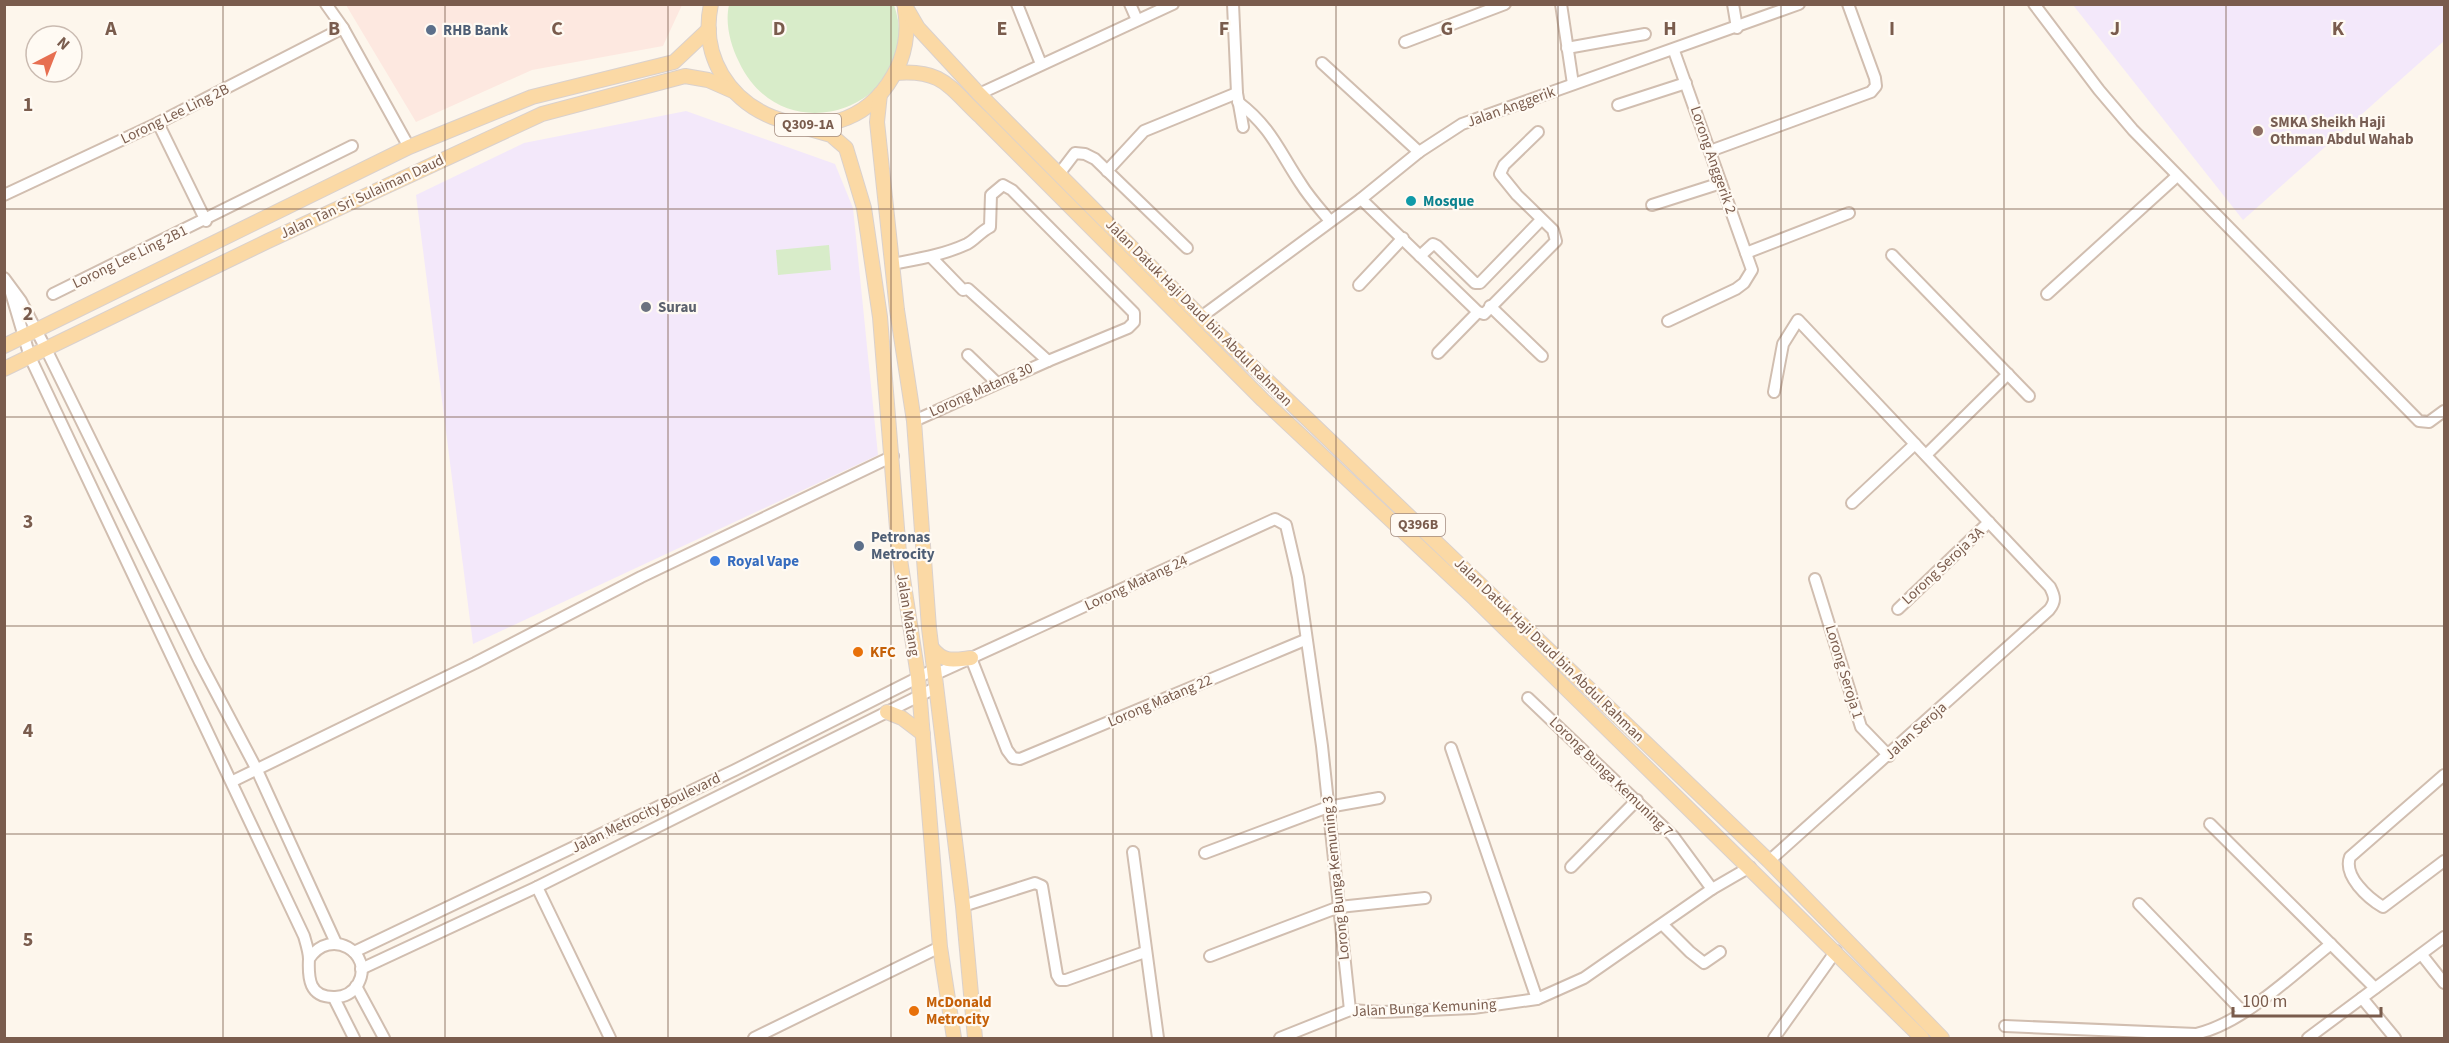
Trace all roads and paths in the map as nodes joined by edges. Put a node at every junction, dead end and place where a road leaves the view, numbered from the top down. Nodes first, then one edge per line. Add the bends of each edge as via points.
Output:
1 (326, 4) edge
2 (711, 4) edge
3 (904, 4) edge
4 (1017, 4) edge
5 (1130, 4) edge
6 (1173, 4) edge
7 (1233, 4) edge
8 (1505, 4) edge
9 (1560, 4) edge
10 (1733, 4) edge
11 (1799, 4) edge
12 (1848, 4) edge
13 (2034, 4) edge
14 (1137, 20) junction
15 (343, 28) junction
16 (1737, 28) junction
17 (709, 29) junction
18 (1645, 34) dead end
19 (1405, 42) dead end
20 (1567, 48) junction
21 (1674, 51) junction
22 (1322, 63) dead end
23 (1041, 64) junction
24 (895, 73) junction
25 (1686, 83) junction
26 (1573, 84) junction
27 (734, 91) junction
28 (880, 94) junction
29 (979, 94) junction
30 (1238, 97) junction
31 (1618, 105) dead end
32 (158, 123) junction
33 (792, 124) junction
34 (1243, 127) dead end
35 (1538, 132) dead end
36 (352, 146) dead end
37 (409, 147) junction
38 (1710, 151) junction
39 (1419, 153) junction
40 (1107, 171) junction
41 (1059, 174) junction
42 (2177, 176) junction
43 (1721, 183) junction
44 (4, 195) edge
45 (1361, 199) junction
46 (1652, 205) dead end
47 (1849, 213) dead end
48 (206, 220) junction
49 (1541, 220) junction
50 (1330, 221) junction
51 (1403, 238) junction
52 (1186, 248) dead end
53 (1746, 253) junction
54 (1892, 255) dead end
55 (1420, 256) junction
56 (931, 257) junction
57 (893, 264) junction
58 (7, 282) edge
59 (1359, 285) dead end
60 (54, 294) dead end
61 (2047, 294) dead end
62 (1490, 306) junction
63 (1478, 312) junction
64 (1201, 317) junction
65 (1668, 321) dead end
66 (36, 331) junction
67 (22, 338) junction
68 (4, 346) edge
69 (46, 349) junction
70 (1438, 353) dead end
71 (968, 355) dead end
72 (1542, 356) dead end
73 (30, 357) junction
74 (1048, 360) junction
75 (4, 369) edge
76 (2008, 374) junction
77 (997, 383) junction
78 (1774, 392) dead end
79 (2029, 396) dead end
80 (2445, 411) edge
81 (914, 421) junction
82 (91, 441) junction
83 (1915, 444) junction
84 (73, 449) junction
85 (1926, 455) junction
86 (893, 456) junction
87 (1852, 503) dead end
88 (1989, 522) junction
89 (1298, 577) joint
90 (1815, 579) dead end
91 (1898, 609) dead end
92 (1305, 640) junction
93 (932, 648) junction
94 (971, 658) junction
95 (918, 676) junction
96 (936, 677) junction
97 (919, 695) junction
98 (1528, 698) dead end
99 (887, 712) junction
100 (923, 734) junction
101 (785, 744) junction
102 (1451, 748) dead end
103 (1889, 756) junction
104 (793, 760) junction
105 (256, 768) junction
106 (2445, 775) edge
107 (233, 781) junction
108 (1379, 798) dead end
109 (1637, 800) junction
110 (1328, 807) junction
111 (2210, 824) dead end
112 (1133, 852) dead end
113 (1205, 853) dead end
114 (1769, 861) junction
115 (2445, 861) edge
116 (1571, 867) dead end
117 (1750, 867) junction
118 (537, 887) junction
119 (1712, 889) junction
120 (1425, 898) dead end
121 (2139, 904) dead end
122 (963, 906) junction
123 (1339, 907) junction
124 (1663, 925) junction
125 (2445, 937) edge
126 (336, 943) junction
127 (2331, 944) junction
128 (940, 947) junction
129 (1836, 951) junction
130 (354, 952) junction
131 (1145, 952) junction
132 (1720, 952) dead end
133 (2422, 955) junction
134 (1210, 956) dead end
135 (309, 958) junction
136 (361, 969) junction
137 (2445, 983) edge
138 (356, 986) junction
139 (2375, 988) junction
140 (334, 998) junction
141 (2362, 998) junction
142 (1537, 999) junction
143 (1350, 1010) junction
144 (2243, 1012) junction
145 (2005, 1026) dead end
146 (354, 1038) edge
147 (384, 1038) edge
148 (610, 1038) edge
149 (754, 1038) edge
150 (954, 1038) edge
151 (975, 1038) edge
152 (1158, 1038) edge
153 (1280, 1038) edge
154 (1774, 1038) edge
155 (1922, 1038) edge
156 (1942, 1038) edge
157 (2308, 1038) edge
158 (2395, 1038) edge

1 - 15 street
2 - 17 main road, Q309-1A
3 - 24 main road, Q309-1A via 905,44
3 - 29 main road, Jalan Datuk Haji Daud bin Abdul Rahman / Q396B via 918,28
4 - 23 street
5 - 14 street
6 - 14 street
7 - 30 street
8 - 19 street
9 - 20 street
10 - 16 street
11 - 16 street, Jalan Anggerik
12 - 38 street via 1875,78 1876,86 1871,92
13 - 42 street via 2099,90
14 - 23 street
15 - 32 street, Lorong Lee Ling 2B
15 - 37 street
16 - 21 street, Jalan Anggerik
17 - 27 main road, Q309-1A via 716,62
17 - 37 main road, Jalan Tan Sri Sulaiman Daud via 674,62 532,97
18 - 20 street
20 - 26 street
21 - 25 street, Lorong Anggerik 2
21 - 26 street, Jalan Anggerik
22 - 39 street
23 - 29 street
24 - 28 main road, Q309-1A
24 - 117 main road, Jalan Datuk Haji Daud bin Abdul Rahman via 933,74 981,117 1263,400 1475,599
25 - 31 street
25 - 38 street, Lorong Anggerik 2
26 - 39 street, Jalan Anggerik via 1462,124
27 - 33 main road, Q309-1A via 760,112
27 - 69 main road, Jalan Tan Sri Sulaiman Daud via 685,76 542,114
28 - 33 main road, Q309-1A via 864,108 835,122
28 - 57 main road, Jalan Matang via 877,122
29 - 41 main road, Jalan Datuk Haji Daud bin Abdul Rahman / Q396B
30 - 34 street
30 - 40 street via 1144,131
30 - 50 street via 1271,134 1303,187
32 - 44 street, Lorong Lee Ling 2B
32 - 48 street, Lorong Lee Ling 2B1
33 - 86 main road, Jalan Matang via 831,135 846,148 851,162 872,254
35 - 49 street via 1504,165 1500,174
36 - 48 street, Lorong Lee Ling 2B1
37 - 66 main road, Jalan Tan Sri Sulaiman Daud
38 - 43 street, Lorong Anggerik 2
39 - 45 street, Jalan Anggerik
40 - 41 street via 1095,159 1079,152
40 - 52 street
41 - 64 main road, Jalan Datuk Haji Daud bin Abdul Rahman / Q396B
42 - 61 street
42 - 80 street via 2419,421 2429,422
43 - 46 street
43 - 53 street, Lorong Anggerik 2
45 - 50 street, Jalan Anggerik
45 - 51 street
47 - 53 street
48 - 60 street, Lorong Lee Ling 2B1
49 - 55 street via 1480,283 1475,283 1433,244
49 - 62 street via 1553,230 1556,241
50 - 64 street, Jalan Anggerik
51 - 55 street
51 - 59 street
53 - 65 street, Lorong Anggerik 2 via 1752,270 1744,283
54 - 76 street
55 - 63 street
56 - 57 street
56 - 74 street via 963,290 968,289
56 - 74 street, Lorong Matang 30 via 970,242 990,227 991,195 1003,185 1012,190 1134,313 1134,322 1128,328
57 - 81 main road, Jalan Matang
58 - 66 street
58 - 67 street
62 - 63 street via 1484,314
62 - 72 street
63 - 70 street
64 - 114 main road, Jalan Datuk Haji Daud bin Abdul Rahman / Q396B
66 - 67 main road, Jalan Tan Sri Sulaiman Daud
66 - 69 street
67 - 68 main road, Jalan Tan Sri Sulaiman Daud
67 - 73 street
69 - 73 main road, Jalan Tan Sri Sulaiman Daud
69 - 82 street
71 - 77 street
73 - 75 main road, Jalan Tan Sri Sulaiman Daud
73 - 84 street
74 - 77 street, Lorong Matang 30
76 - 79 street
76 - 85 street
77 - 81 street, Lorong Matang 30
78 - 83 street via 1783,344 1798,320
81 - 93 main road, Jalan Matang
82 - 84 street
82 - 105 street
83 - 85 street
83 - 87 street
84 - 107 street
85 - 88 street
86 - 95 main road, Jalan Matang via 899,553
86 - 105 street
88 - 91 street, Lorong Seroja 3A
88 - 103 street, Jalan Seroja via 2050,587 2054,604
89 - 92 street, Lorong Bunga Kemuning 3
89 - 94 street, Lorong Matang 24 via 1286,525 1275,519
90 - 103 street, Lorong Seroja 1 via 1861,727
92 - 94 street, Lorong Matang 22 via 1020,759 1013,758 1007,750
92 - 110 street, Lorong Bunga Kemuning 3
93 - 94 main road via 947,661
93 - 96 main road, Jalan Matang
94 - 96 street, Lorong Matang 24
95 - 96 street, Jalan Metrocity Boulevard
95 - 97 main road, Jalan Matang
95 - 101 street, Jalan Metrocity Boulevard
96 - 97 street, Jalan Metrocity Boulevard
96 - 122 main road, Jalan Matang
97 - 99 street, Jalan Metrocity Boulevard
97 - 100 main road, Jalan Matang
98 - 109 street, Lorong Bunga Kemuning 7
99 - 100 main road
99 - 104 street, Jalan Metrocity Boulevard
100 - 128 main road, Jalan Matang
101 - 104 street
101 - 130 street, Jalan Metrocity Boulevard
102 - 142 street
103 - 114 street, Jalan Seroja
104 - 118 street, Jalan Metrocity Boulevard
105 - 107 street
105 - 126 street
106 - 115 street via 2350,857 2348,864 2349,873 2383,907
107 - 135 street via 304,936
108 - 110 street
109 - 116 street
109 - 119 street, Lorong Bunga Kemuning 7 via 1673,836
110 - 113 street
110 - 123 street, Lorong Bunga Kemuning 3
111 - 127 street
112 - 131 street
114 - 156 main road, Jalan Datuk Haji Daud bin Abdul Rahman / Q396B
117 - 119 street, Jalan Bunga Kemuning
117 - 129 main road, Jalan Datuk Haji Daud bin Abdul Rahman
118 - 136 street, Jalan Metrocity Boulevard
118 - 148 street
119 - 124 street, Jalan Bunga Kemuning
120 - 123 street
121 - 144 street
122 - 131 street via 1035,883 1042,886 1060,980
122 - 151 main road, Jalan Matang
123 - 134 street
123 - 143 street, Lorong Bunga Kemuning 3
124 - 132 street via 1704,963
124 - 142 street, Jalan Bunga Kemuning via 1584,978
125 - 133 street
126 - 130 street
126 - 135 street via 320,946
127 - 139 street
127 - 144 street
128 - 149 street
128 - 150 main road, Jalan Matang
129 - 154 street
129 - 155 main road, Jalan Datuk Haji Daud bin Abdul Rahman
130 - 136 street
131 - 152 street
133 - 137 street
133 - 139 street
135 - 140 street via 311,985
136 - 138 street
138 - 140 street
138 - 147 street
139 - 141 street
140 - 146 street
141 - 157 street
141 - 158 street
142 - 143 street, Jalan Bunga Kemuning via 1473,1008
143 - 153 street, Jalan Bunga Kemuning
144 - 145 street via 2196,1034

